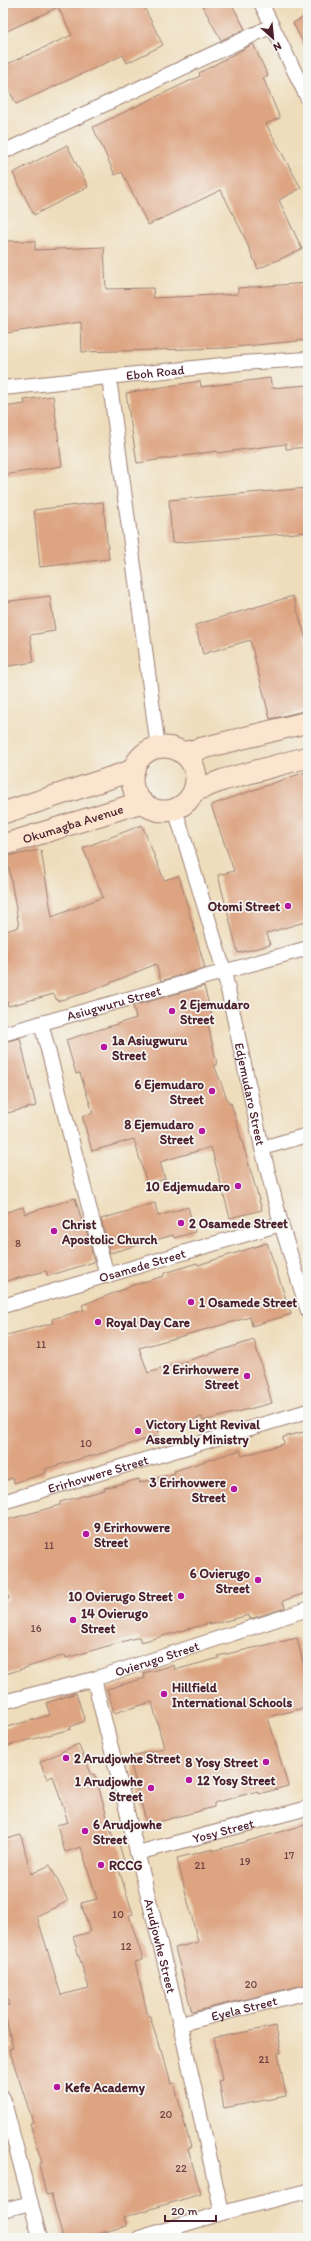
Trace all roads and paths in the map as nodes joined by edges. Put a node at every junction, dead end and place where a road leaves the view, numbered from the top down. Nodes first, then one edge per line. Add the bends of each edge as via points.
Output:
1 (261, 3) edge
2 (272, 26) junction
3 (308, 99) edge
4 (3, 152) edge
5 (308, 359) edge
6 (109, 377) junction
7 (3, 388) edge
8 (308, 722) edge
9 (158, 748) junction
10 (183, 753) junction
11 (308, 757) edge
12 (134, 770) junction
13 (194, 792) junction
14 (142, 802) junction
15 (175, 809) junction
16 (3, 813) edge
17 (3, 845) edge
18 (308, 948) edge
19 (224, 971) junction
20 (41, 1023) junction
21 (3, 1034) edge
22 (308, 1135) edge
23 (262, 1148) junction
24 (281, 1224) junction
25 (107, 1276) junction
26 (3, 1306) edge
27 (308, 1311) edge
28 (308, 1410) edge
29 (3, 1502) edge
30 (308, 1609) edge
31 (94, 1679) junction
32 (3, 1702) edge
33 (308, 1808) edge
34 (137, 1853) junction
35 (308, 1992) edge
36 (180, 2024) junction
37 (3, 2098) edge
38 (308, 2190) edge
39 (31, 2203) junction
40 (3, 2210) edge
41 (222, 2213) junction
42 (40, 2238) edge
43 (139, 2238) edge

1 - 2 street
2 - 3 street
2 - 4 street
5 - 6 street, Eboh Road via 241,363
6 - 7 street, Eboh Road
6 - 9 street
8 - 10 main road
9 - 10 main road via 167,747
9 - 12 main road via 143,756
10 - 13 main road via 195,770
11 - 13 main road via 222,780
12 - 14 main road via 134,787
12 - 16 main road
13 - 15 main road
14 - 15 main road via 158,810
14 - 17 main road, Okumagba Avenue
15 - 19 street, Edjemudaro Street
18 - 19 street
19 - 20 street, Asiugwuru Street
19 - 23 street, Edjemudaro Street
20 - 21 street, Asiugwuru Street
20 - 25 street
22 - 23 street
23 - 24 street, Edjemudaro Street
24 - 25 street, Osamede Street
24 - 27 street, Edjemudaro Street
25 - 26 street, Osamede Street
28 - 29 street, Erirhovwere Street
30 - 31 street, Ovierugo Street
31 - 32 street, Ovierugo Street
31 - 34 street, Arudjowhe Street
33 - 34 street, Yosy Street
34 - 36 street, Arudjowhe Street
35 - 36 street, Eyela Street
36 - 41 street, Arudjowhe Street
37 - 39 street
38 - 41 street
39 - 40 street
39 - 42 street
41 - 43 street

